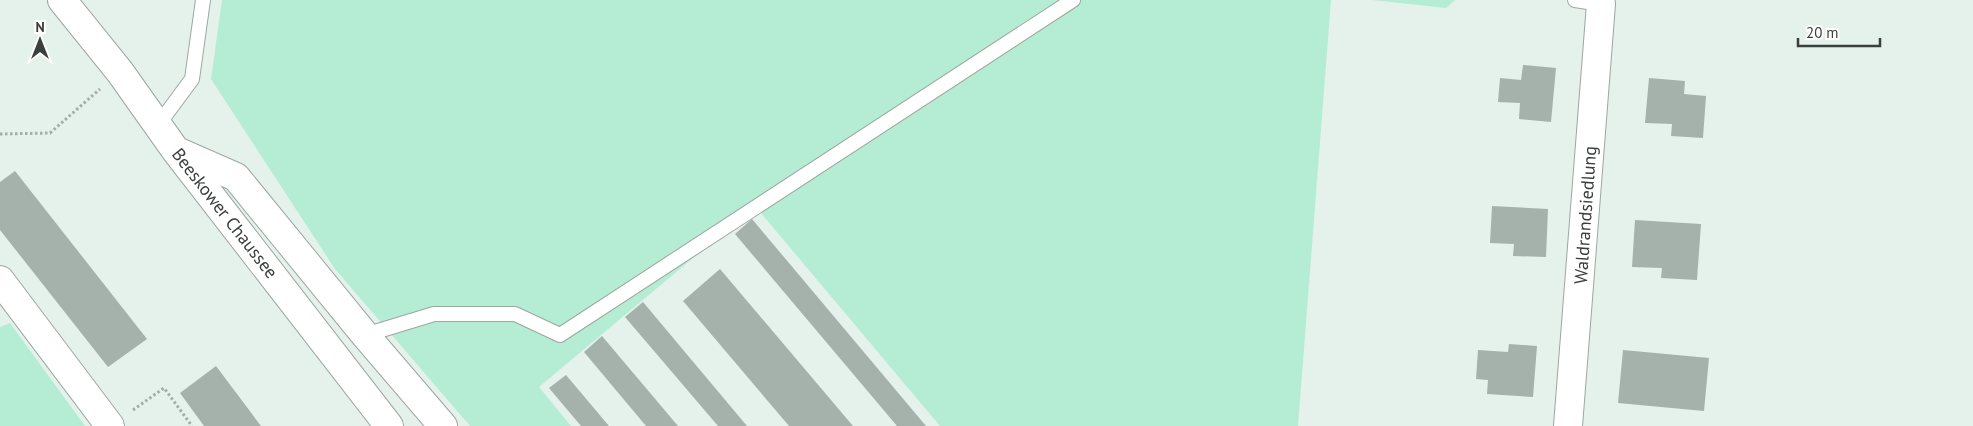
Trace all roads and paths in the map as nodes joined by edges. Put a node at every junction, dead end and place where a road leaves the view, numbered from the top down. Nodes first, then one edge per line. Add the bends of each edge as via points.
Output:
1 (62, 0) edge
2 (203, 0) edge
3 (1073, 0) edge
4 (1588, 2) edge
5 (120, 72) junction
6 (158, 125) junction
7 (0, 134) edge
8 (176, 151) junction
9 (0, 280) edge
10 (365, 335) junction
11 (118, 421) edge
12 (192, 426) edge
13 (389, 426) edge
14 (443, 426) edge
15 (1568, 426) edge

1 - 5 street, Beeskower Chaussee
2 - 6 lane via 192,79
3 - 10 lane via 560,335 515,314 434,314
4 - 15 street, Waldrandsiedlung
5 - 6 street, Beeskower Chaussee
5 - 7 path via 50,133
6 - 8 street, Beeskower Chaussee
8 - 10 street via 236,177
8 - 13 street, Beeskower Chaussee
9 - 11 street
10 - 14 street
11 - 12 path via 164,388

